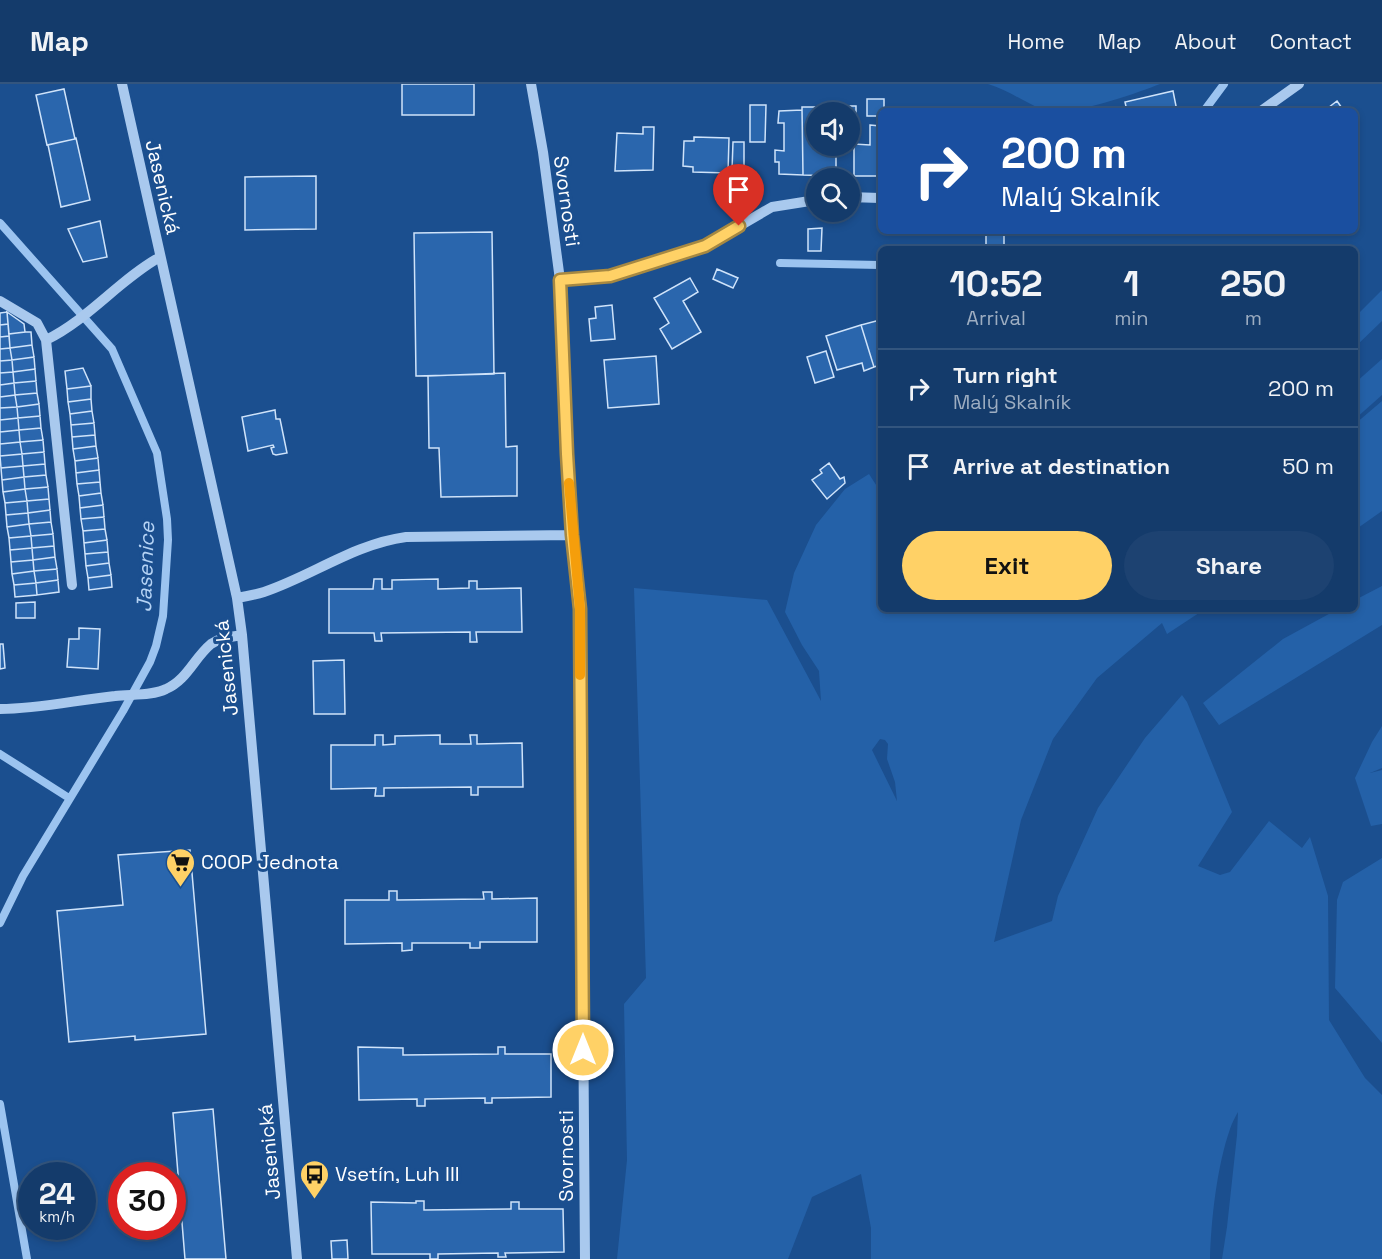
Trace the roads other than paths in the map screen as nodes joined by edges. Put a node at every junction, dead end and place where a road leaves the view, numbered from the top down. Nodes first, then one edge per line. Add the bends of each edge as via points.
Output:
1 (122, 84) edge
2 (531, 84) edge
3 (1299, 84) edge
4 (1265, 108) edge
5 (860, 197) edge
6 (878, 198) edge
7 (806, 202) edge
8 (160, 257) junction
9 (560, 280) junction
10 (0, 301) edge
11 (46, 340) junction
12 (572, 535) junction
13 (72, 585) dead end
14 (237, 598) junction
15 (242, 635) junction
16 (0, 710) edge
17 (297, 1259) edge
18 (585, 1259) edge

1 - 8 street, Jasenická
2 - 9 street, Svornosti
3 - 4 street
5 - 6 street
7 - 9 street via 772,207 705,246 621,273
8 - 11 street via 128,278 74,324
8 - 14 street, Jasenická
9 - 12 street, Svornosti
10 - 11 street via 37,323
11 - 13 street
12 - 14 street via 389,539 262,593
12 - 18 street, Svornosti via 580,609
14 - 15 street, Jasenická
15 - 16 street via 211,644 189,672 163,691
15 - 17 street, Jasenická

